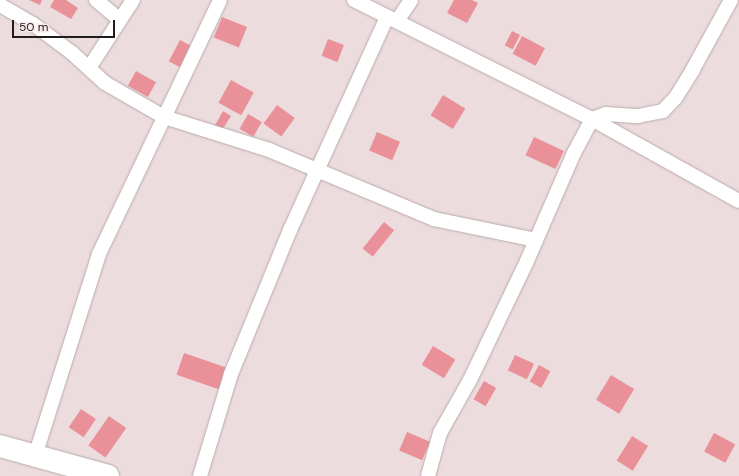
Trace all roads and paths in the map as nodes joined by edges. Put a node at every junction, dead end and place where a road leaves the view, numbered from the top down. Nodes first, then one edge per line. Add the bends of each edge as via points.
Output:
1 (96, 0) edge
2 (133, 0) edge
3 (220, 0) edge
4 (354, 0) edge
5 (411, 0) edge
6 (731, 0) edge
7 (0, 5) edge
8 (392, 19) junction
9 (120, 20) junction
10 (89, 68) junction
11 (164, 117) junction
12 (592, 119) junction
13 (318, 169) junction
14 (739, 201) edge
15 (536, 240) junction
16 (0, 446) edge
17 (35, 456) junction
18 (108, 476) edge
19 (200, 476) edge
20 (428, 476) edge

1 - 9 street
2 - 9 street
3 - 11 street
4 - 8 street
5 - 8 street
6 - 12 street via 688,78 663,111 638,116 606,114
7 - 10 street via 33,24
8 - 12 street
8 - 13 street
9 - 10 street
10 - 11 street via 104,84
11 - 13 street via 268,150
11 - 17 street via 99,254
12 - 14 street
12 - 15 street via 574,153
13 - 15 street via 434,219
13 - 19 street via 230,374
15 - 20 street via 470,380 440,433
16 - 17 highway
17 - 18 highway

